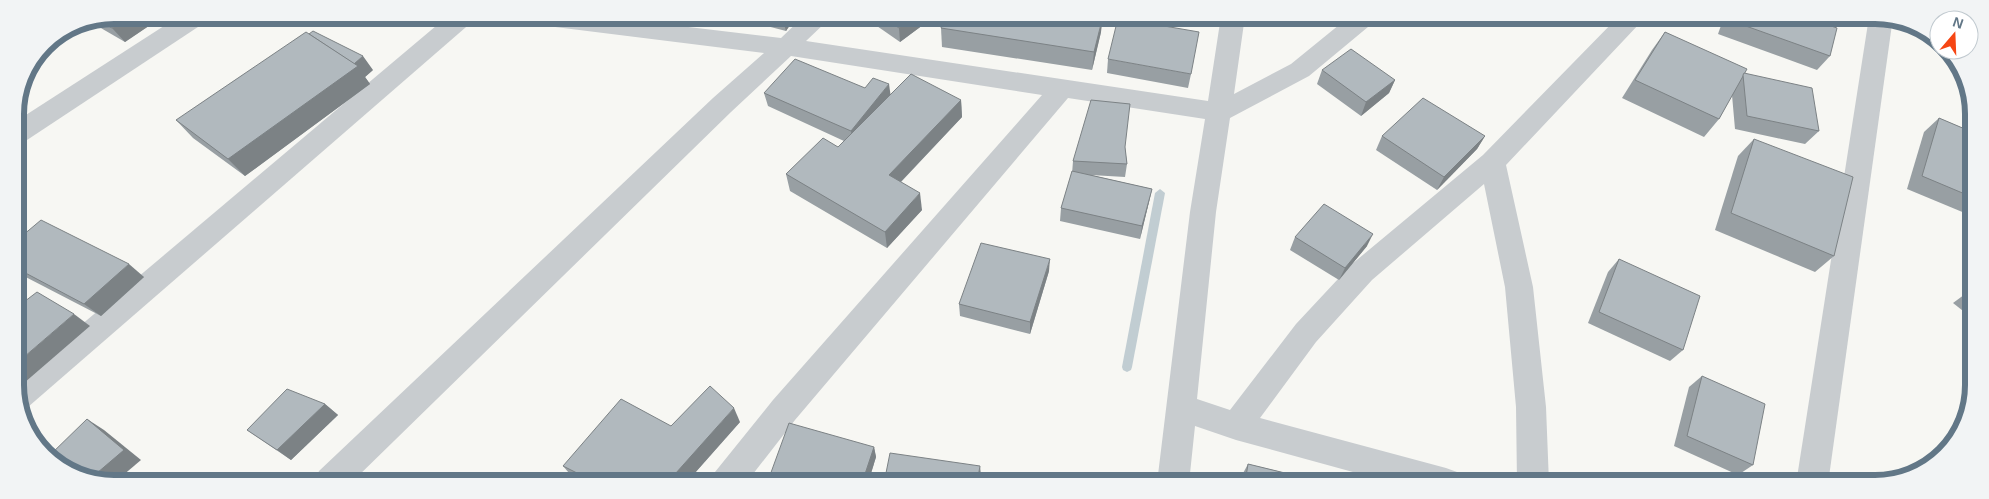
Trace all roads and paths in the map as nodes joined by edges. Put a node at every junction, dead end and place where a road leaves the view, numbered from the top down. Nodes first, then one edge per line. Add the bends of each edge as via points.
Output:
1 (185, 24) edge
2 (454, 24) edge
3 (591, 24) edge
4 (810, 24) edge
5 (1232, 24) edge
6 (1356, 24) edge
7 (1625, 24) edge
8 (1880, 24) edge
9 (786, 47) junction
10 (1063, 87) junction
11 (1220, 112) junction
12 (24, 129) edge
13 (1492, 162) junction
14 (24, 391) edge
15 (1181, 407) junction
16 (1236, 426) junction
17 (337, 475) edge
18 (732, 475) edge
19 (1174, 475) edge
20 (1417, 475) edge
21 (1533, 475) edge
22 (1813, 475) edge

1 - 12 street
2 - 14 street
3 - 9 street
4 - 9 street
5 - 11 street
6 - 11 street via 1300,70
7 - 13 street
8 - 22 street
9 - 10 street
9 - 17 street
10 - 11 street
10 - 18 street via 784,410
11 - 15 street via 1203,212
13 - 16 street via 1362,272 1306,334
13 - 21 street via 1519,287 1531,407
15 - 16 street
15 - 19 street
16 - 20 street

